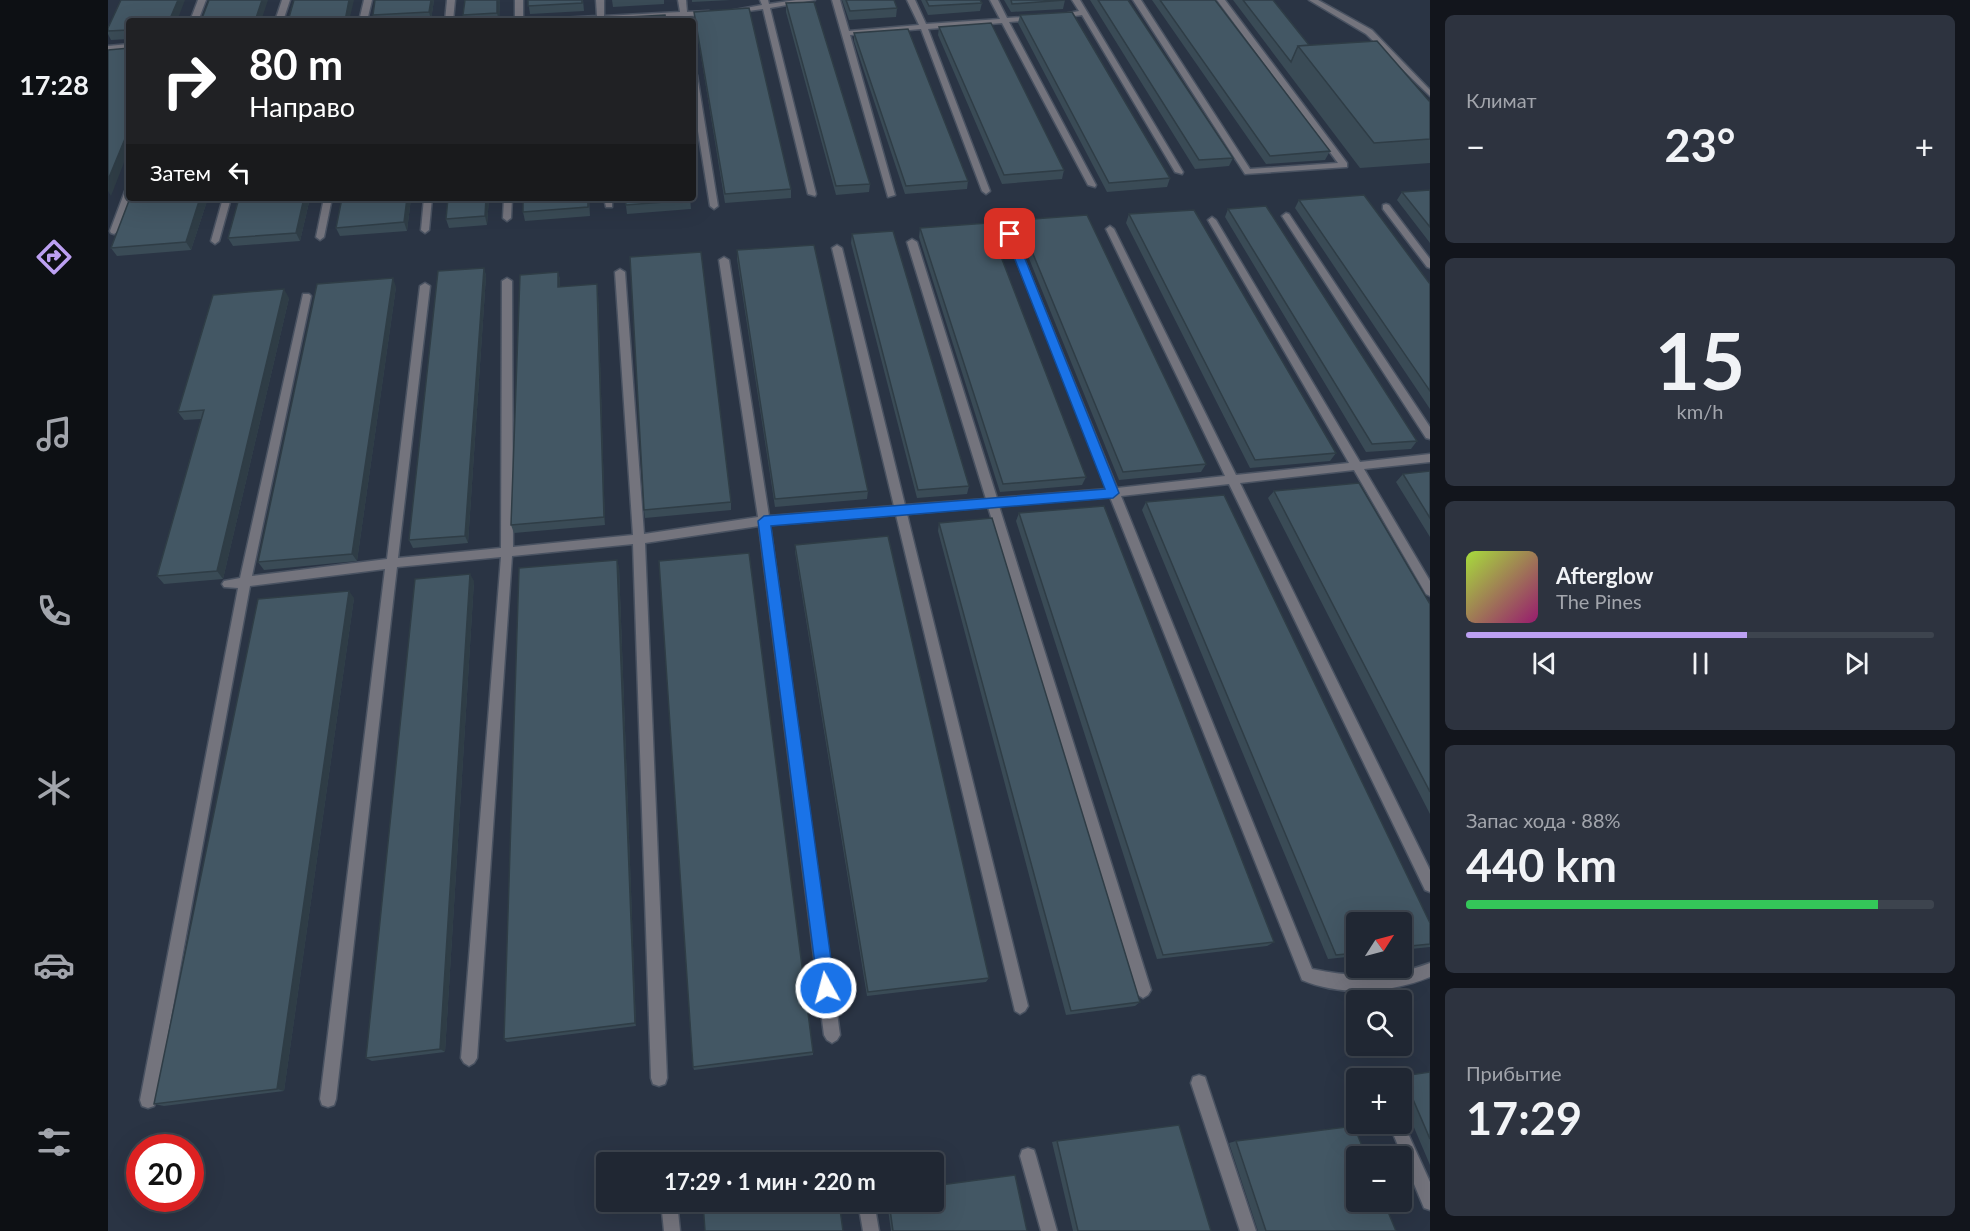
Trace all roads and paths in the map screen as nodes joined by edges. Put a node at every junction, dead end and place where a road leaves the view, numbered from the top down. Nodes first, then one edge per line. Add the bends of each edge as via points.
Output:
1 (202, 0) edge
2 (286, 0) edge
3 (368, 0) edge
4 (451, 0) edge
5 (519, 0) edge
6 (600, 0) edge
7 (682, 0) edge
8 (811, 0) edge
9 (836, 0) edge
10 (911, 0) edge
11 (994, 0) edge
12 (1076, 0) edge
13 (1137, 0) edge
14 (1221, 0) edge
15 (1313, 0) edge
16 (765, 4) edge
17 (1083, 13) junction
18 (1050, 16) edge
19 (195, 18) edge
20 (280, 18) edge
21 (364, 18) edge
22 (449, 18) edge
23 (519, 18) edge
24 (601, 18) edge
25 (684, 18) edge
26 (1039, 18) edge
27 (1007, 21) junction
28 (924, 27) junction
29 (846, 33) junction
30 (126, 46) edge
31 (108, 48) edge
32 (696, 94) edge
33 (1430, 94) edge
34 (1179, 172) dead end
35 (1092, 185) dead end
36 (987, 191) dead end
37 (812, 194) dead end
38 (891, 195) dead end
39 (126, 199) edge
40 (226, 201) edge
41 (327, 201) edge
42 (428, 201) edge
43 (508, 201) edge
44 (714, 206) dead end
45 (1386, 207) dead end
46 (1286, 216) dead end
47 (507, 218) dead end
48 (1212, 220) dead end
49 (1110, 229) dead end
50 (425, 230) dead end
51 (114, 231) dead end
52 (1010, 234) dead end
53 (320, 237) dead end
54 (215, 241) dead end
55 (912, 242) dead end
56 (837, 248) dead end
57 (724, 260) dead end
58 (1430, 265) edge
59 (620, 272) dead end
60 (507, 281) dead end
61 (425, 286) dead end
62 (306, 296) dead end
63 (1430, 435) edge
64 (1430, 458) edge
65 (1356, 466) junction
66 (1233, 479) junction
67 (1113, 493) junction
68 (993, 503) junction
69 (899, 512) junction
70 (764, 521) junction
71 (639, 539) junction
72 (507, 550) junction
73 (393, 563) junction
74 (245, 583) junction
75 (228, 584) dead end
76 (1430, 591) edge
77 (1430, 885) edge
78 (1430, 970) edge
79 (1143, 990) dead end
80 (1020, 1006) dead end
81 (832, 1035) dead end
82 (469, 1058) dead end
83 (659, 1078) dead end
84 (1199, 1083) dead end
85 (328, 1099) dead end
86 (148, 1100) dead end
87 (1401, 1134) edge
88 (1028, 1156) dead end
89 (1430, 1202) edge
90 (670, 1212) edge
91 (868, 1212) edge
92 (672, 1231) edge
93 (871, 1231) edge
94 (1049, 1231) edge
95 (1248, 1231) edge

1 - 19 lane
2 - 20 lane
3 - 21 lane
4 - 22 lane
5 - 23 lane
6 - 24 lane
7 - 25 lane
8 - 16 lane
9 - 29 lane
10 - 28 lane
11 - 27 lane
12 - 17 lane
13 - 14 lane via 1248,172 1344,165
15 - 33 lane via 1369,32
16 - 25 lane
16 - 37 lane
17 - 18 lane
17 - 34 lane
26 - 27 lane
27 - 28 lane
27 - 35 lane
28 - 29 lane
28 - 36 lane
29 - 38 lane
30 - 31 lane
32 - 44 lane
39 - 51 lane
40 - 54 lane
41 - 53 lane
42 - 50 lane
43 - 47 lane
45 - 58 lane
46 - 63 lane
48 - 65 lane
49 - 66 lane
52 - 67 lane
55 - 68 lane
56 - 69 lane
57 - 70 lane
59 - 71 lane
60 - 72 lane
61 - 73 lane
62 - 74 lane
64 - 65 lane
65 - 66 lane
65 - 76 lane
66 - 67 lane
66 - 77 lane
67 - 68 lane
67 - 78 lane via 1307,975 1367,985 1404,981
68 - 69 lane
68 - 79 lane
69 - 70 lane
69 - 80 lane
70 - 71 lane
70 - 81 lane
71 - 72 lane
71 - 83 lane
72 - 73 lane
72 - 82 lane
73 - 74 lane
73 - 85 lane
74 - 75 lane
74 - 86 lane
84 - 95 lane
87 - 89 lane
88 - 94 lane
90 - 92 lane
91 - 93 lane

